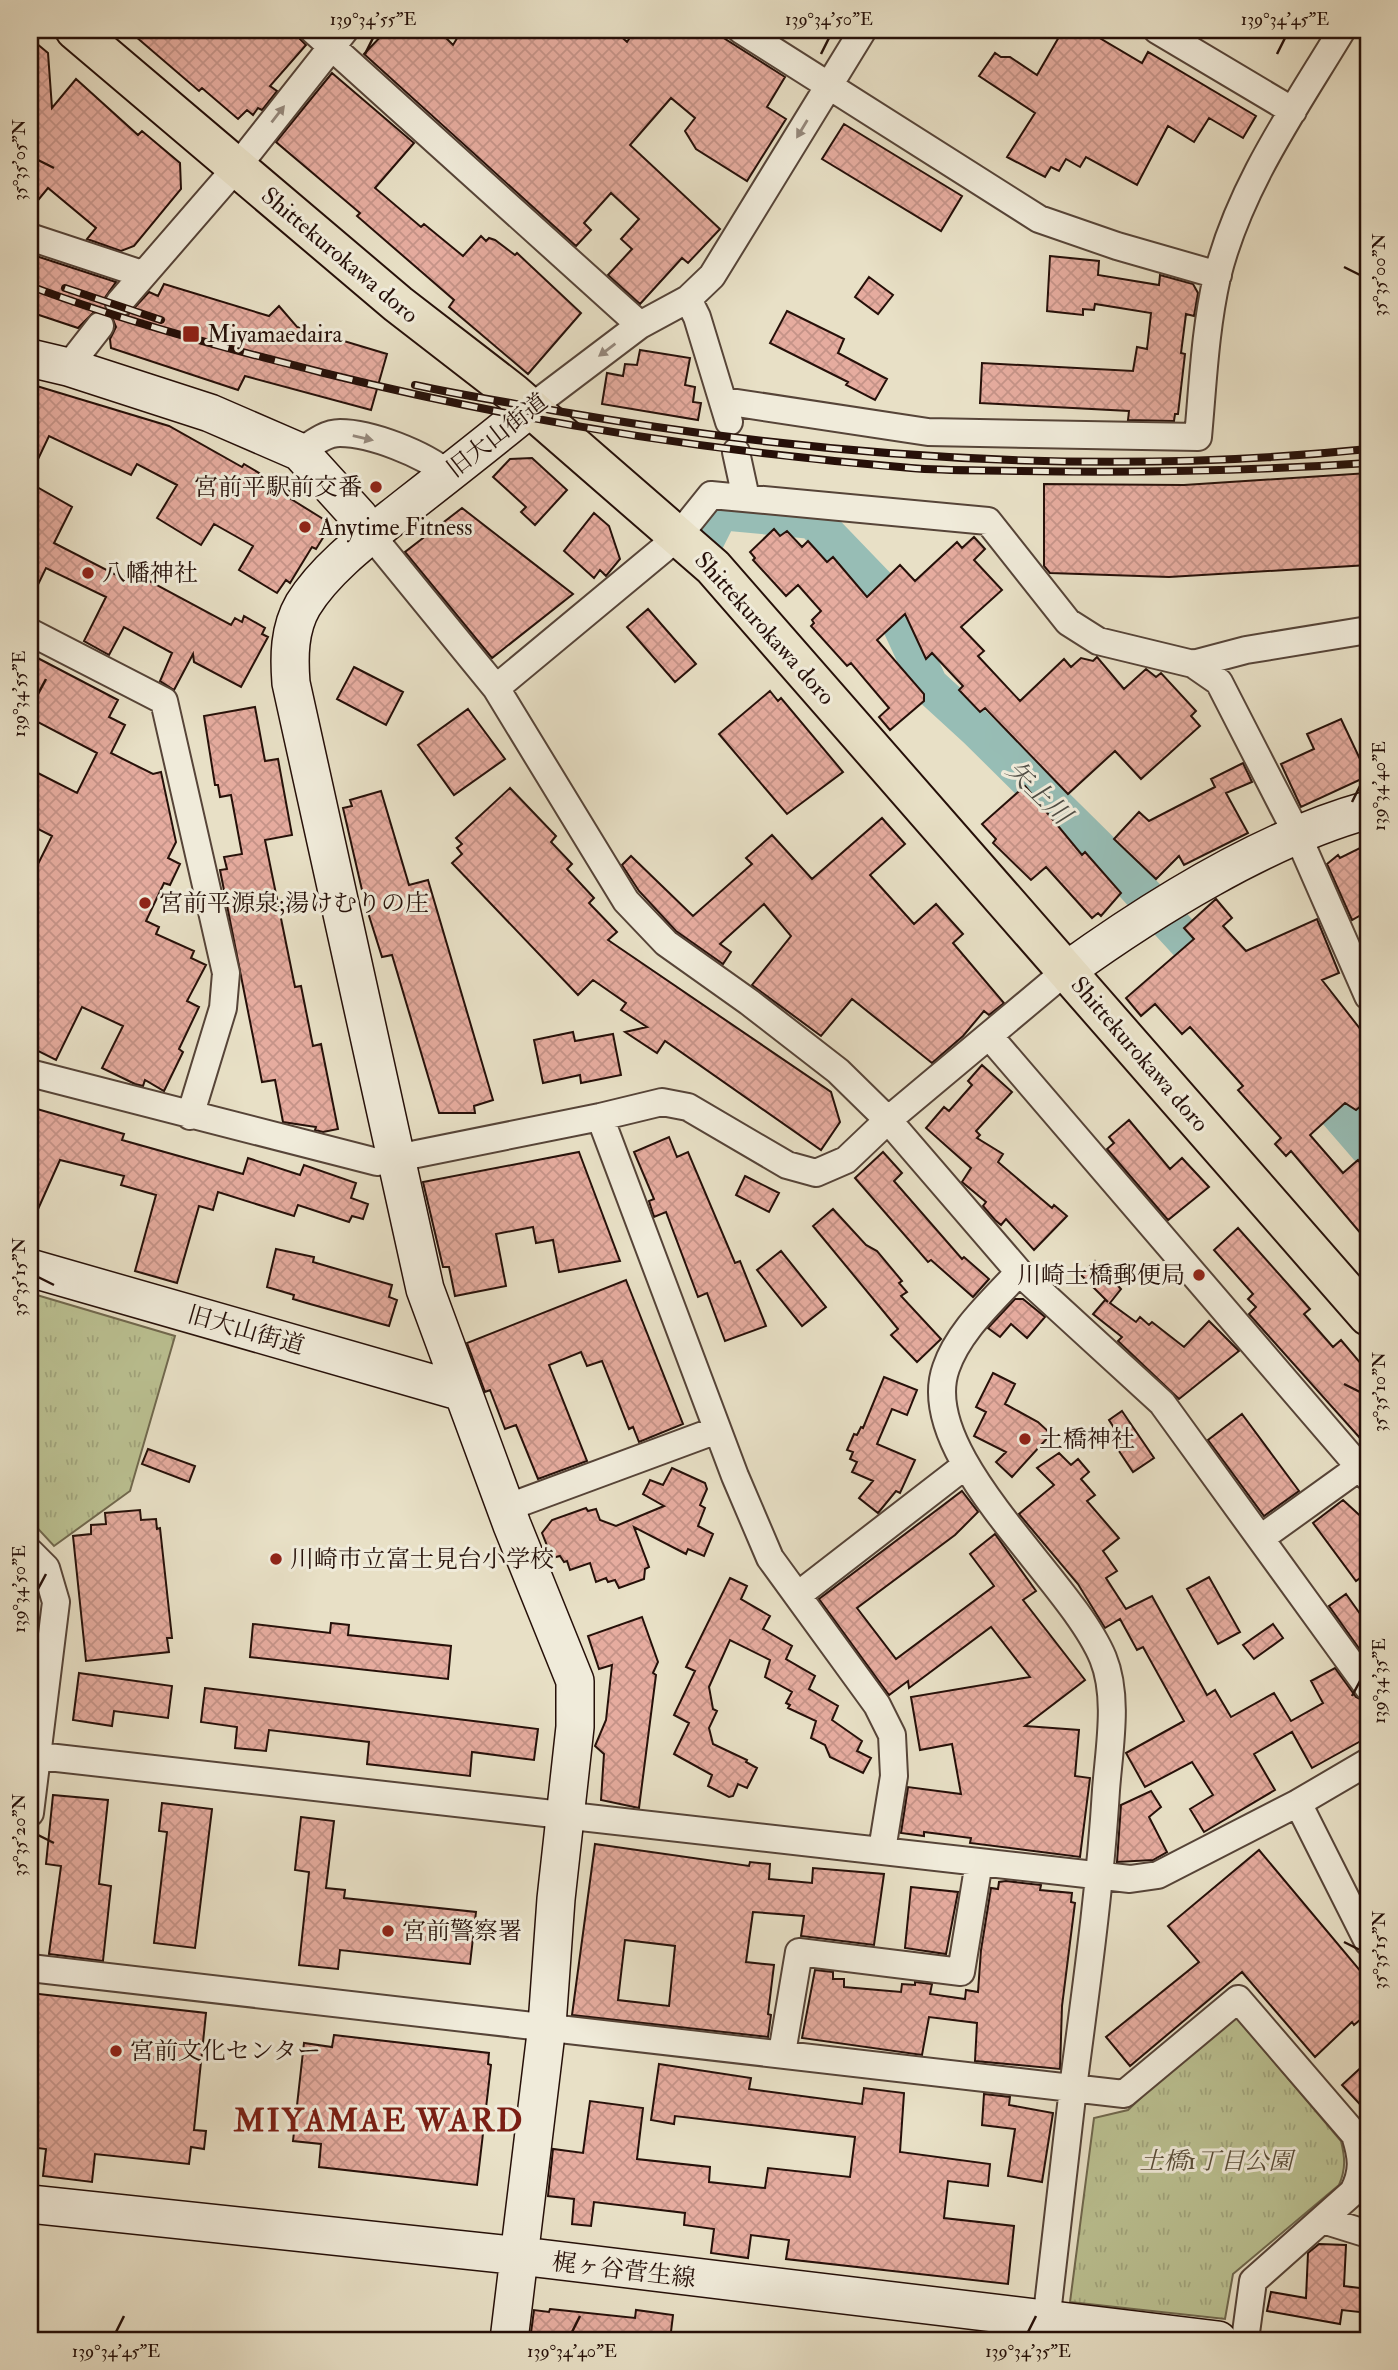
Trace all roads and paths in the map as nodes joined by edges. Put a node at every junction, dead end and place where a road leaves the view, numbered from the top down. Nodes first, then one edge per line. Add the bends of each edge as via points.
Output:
1 (75, 30) edge
2 (741, 30) edge
3 (863, 30) edge
4 (1157, 30) edge
5 (1342, 30) edge
6 (330, 35) edge
7 (828, 85) junction
8 (1293, 111) junction
9 (236, 168) junction
10 (30, 237) edge
11 (142, 274) junction
12 (1218, 275) junction
13 (688, 299) junction
14 (119, 303) dead end
15 (100, 326) dead end
16 (640, 326) junction
17 (30, 358) edge
18 (68, 367) junction
19 (529, 409) junction
20 (300, 452) junction
21 (736, 452) dead end
22 (449, 474) junction
23 (746, 498) junction
24 (679, 535) junction
25 (371, 536) junction
26 (1368, 630) edge
27 (30, 632) edge
28 (1193, 664) junction
29 (496, 688) junction
30 (1368, 810) edge
31 (1297, 834) junction
32 (1066, 971) junction
33 (1368, 996) edge
34 (989, 1037) junction
35 (30, 1073) edge
36 (190, 1116) junction
37 (600, 1117) junction
38 (888, 1120) junction
39 (395, 1157) junction
40 (30, 1268) edge
41 (1019, 1272) junction
42 (1368, 1316) edge
43 (462, 1392) junction
44 (717, 1430) junction
45 (966, 1465) junction
46 (1365, 1469) edge
47 (506, 1508) junction
48 (1261, 1538) junction
49 (30, 1552) edge
50 (798, 1595) junction
51 (1360, 1656) edge
52 (1368, 1687) edge
53 (34, 1756) edge
54 (1368, 1762) edge
55 (1298, 1803) junction
56 (30, 1813) edge
57 (567, 1814) junction
58 (883, 1850) junction
59 (979, 1862) junction
60 (1101, 1875) junction
61 (1368, 1942) edge
62 (30, 1968) edge
63 (547, 2025) junction
64 (782, 2053) junction
65 (1073, 2089) junction
66 (30, 2204) edge
67 (1324, 2220) junction
68 (1368, 2234) edge
69 (521, 2256) junction
70 (1046, 2331) edge
71 (509, 2340) edge
72 (1218, 2340) edge
73 (1245, 2340) edge

1 - 9 main road, Shittekurokawa doro
2 - 7 street
3 - 7 street, 旧大山街道
4 - 8 street
5 - 8 street
9 -> 6 street
6 - 16 street
7 - 12 street via 1040,219
7 -> 13 street, 旧大山街道 via 712,276
8 - 12 street via 1236,221
9 - 11 street
9 - 19 main road, Shittekurokawa doro
10 - 11 street
11 - 14 street
12 - 13 street via 1208,321 1198,437 928,432 726,412
13 - 16 street, 旧大山街道
15 - 18 street
16 -> 19 street, 旧大山街道
17 - 18 street
18 - 20 street via 210,414
19 - 22 street, 旧大山街道
19 - 24 main road, Shittekurokawa doro
20 -> 22 street via 322,437 339,433 396,447
20 - 25 street
21 - 23 street
22 - 25 street, 旧大山街道
23 - 24 street via 711,495
23 - 28 street via 988,521 1068,622 1098,641
24 - 29 street
24 - 32 main road, Shittekurokawa doro via 775,636
25 - 29 street
25 - 39 street, 旧大山街道 via 328,575 303,606 289,658
26 - 28 street via 1246,650
27 - 36 street via 164,701 226,973 223,1008
28 - 31 street via 1219,682
29 - 38 street via 626,901 666,943 838,1071
30 - 31 street
31 - 32 street via 1148,914
31 - 33 street
32 - 34 street
32 - 42 main road, Shittekurokawa doro
34 - 38 street
34 - 46 street
35 - 36 street
36 - 39 street via 376,1162
37 - 38 street via 662,1101 688,1107 787,1165 816,1174 846,1160
37 - 39 street
37 - 44 street
38 - 41 street
39 - 43 street, 旧大山街道 via 425,1289
40 - 43 street, 旧大山街道
41 - 45 street via 961,1337 945,1368 940,1399 947,1433
41 - 48 street via 1162,1403
43 - 47 street, 旧大山街道
44 - 47 street
44 - 50 street via 770,1559
45 - 50 street
45 - 60 street via 1104,1659 1111,1703
46 - 48 street
47 - 57 street, 旧大山街道 via 575,1681
48 - 51 street
49 - 53 street via 46,1568 56,1602
50 - 58 street via 877,1705 892,1735 894,1776
51 - 52 street
53 - 56 street
53 - 57 street
54 - 55 street
55 - 60 street via 1158,1875 1130,1879
55 - 61 street
57 - 58 street
57 - 63 street, 旧大山街道
58 - 59 street
59 - 60 street
59 - 64 street via 961,1972 799,1952
60 - 65 street
62 - 63 street
63 - 64 street
63 - 69 street, 旧大山街道
64 - 65 street
65 - 67 street via 1124,2094 1238,1999 1355,2135 1363,2161 1360,2179
65 - 70 street
66 - 69 street, 梶ヶ谷菅生線
67 - 68 street
67 - 73 street via 1253,2281
69 - 70 street, 梶ヶ谷菅生線
69 - 71 street, 旧大山街道
70 - 72 street, 梶ヶ谷菅生線

